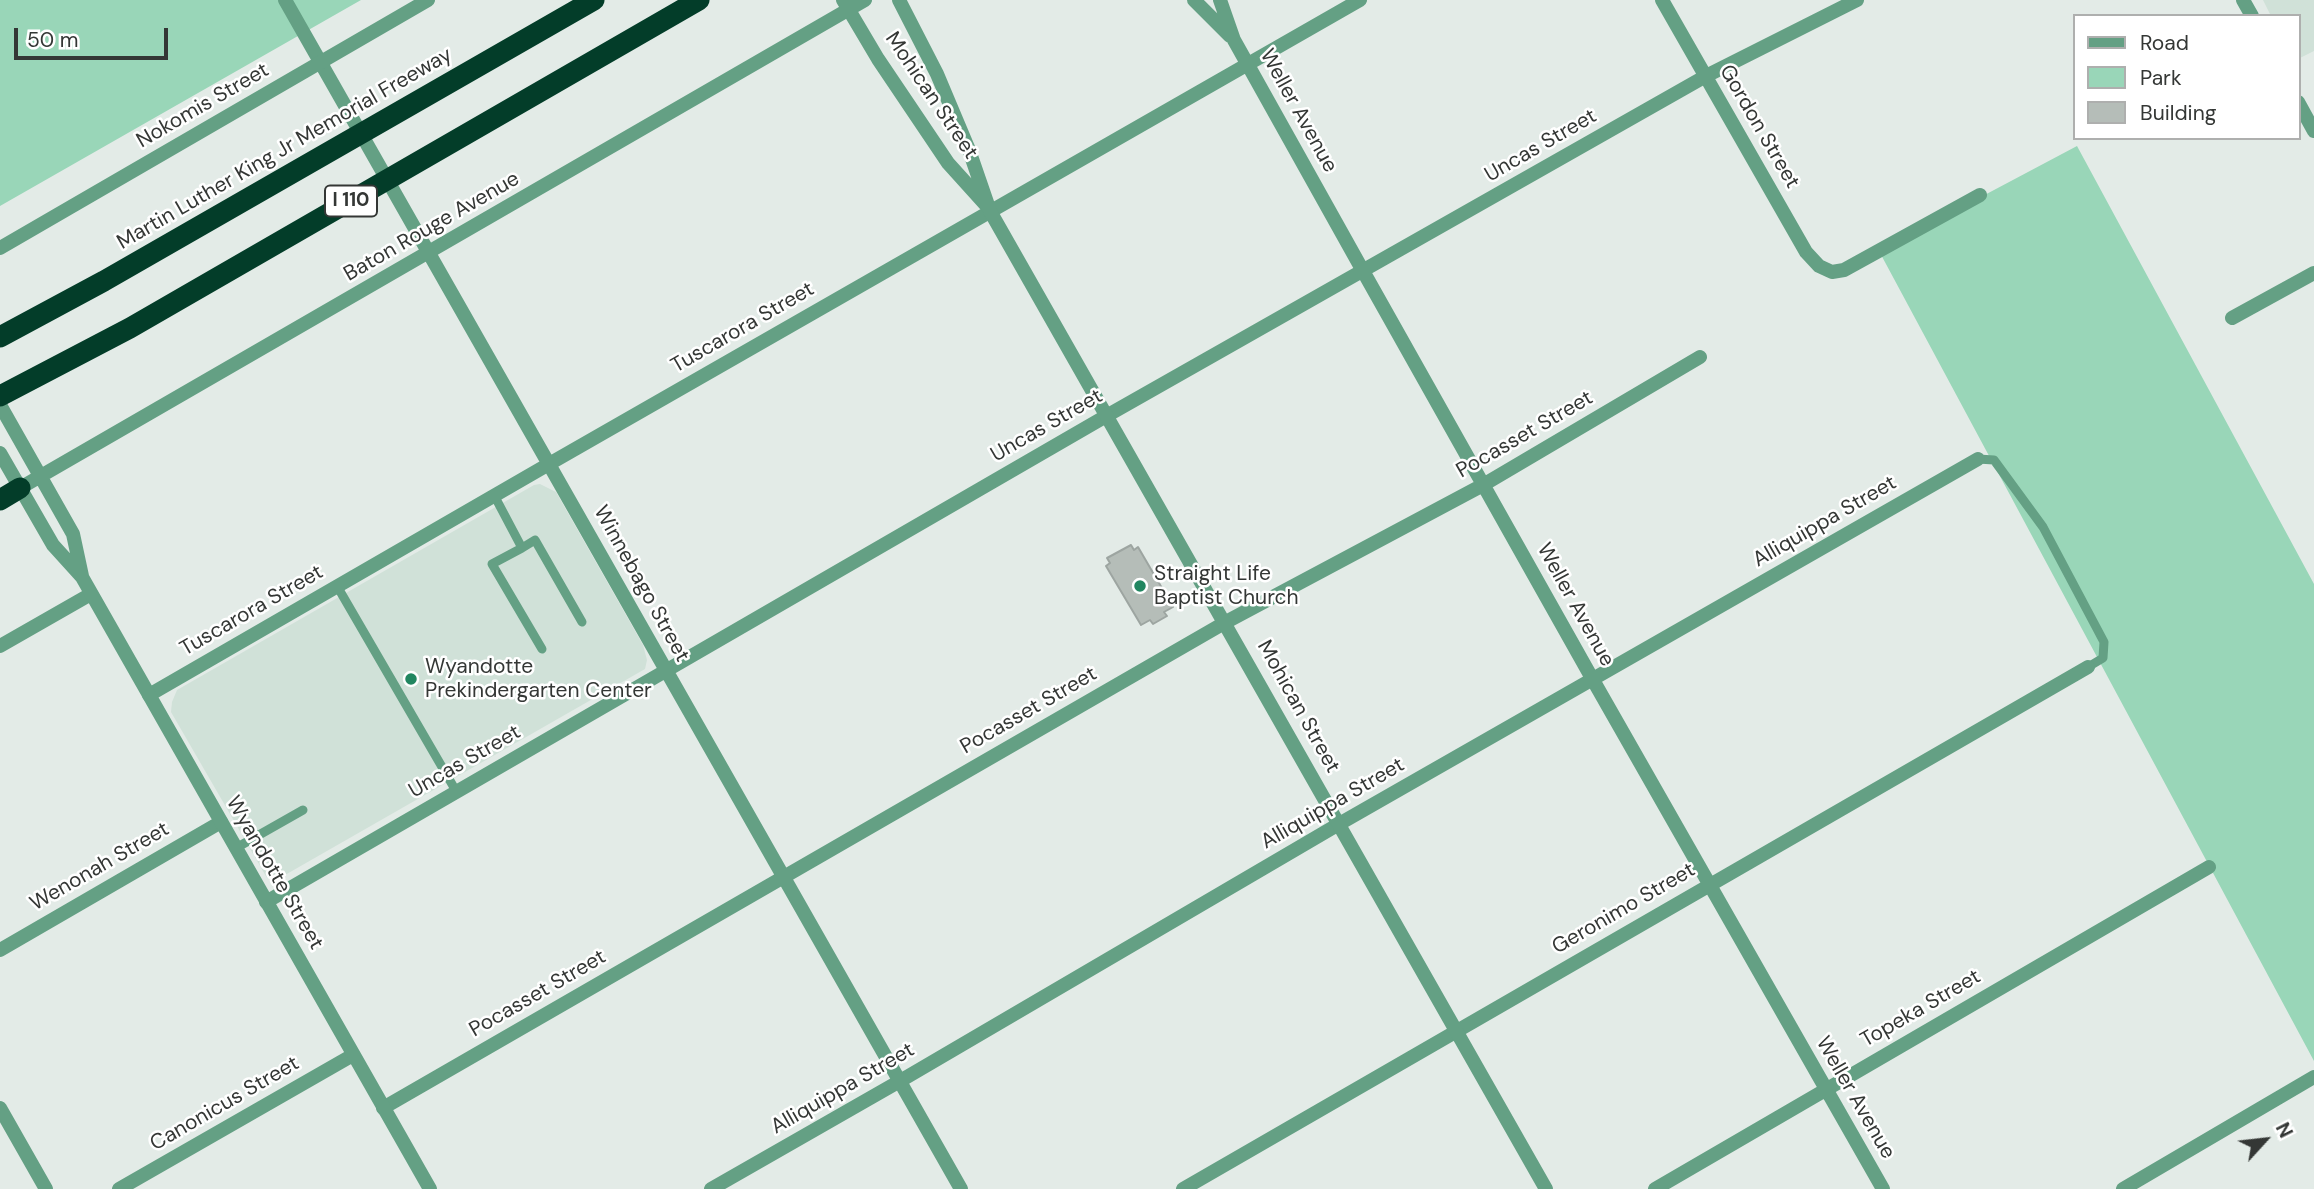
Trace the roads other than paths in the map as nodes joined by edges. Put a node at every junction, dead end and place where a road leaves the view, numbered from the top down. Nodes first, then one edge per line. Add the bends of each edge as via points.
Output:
1 (285, 0) edge
2 (428, 0) edge
3 (594, 0) edge
4 (699, 0) edge
5 (864, 0) edge
6 (899, 0) edge
7 (1194, 0) edge
8 (1220, 0) edge
9 (1360, 0) edge
10 (1662, 0) edge
11 (1857, 0) edge
12 (846, 4) edge
13 (1234, 40) junction
14 (320, 62) junction
15 (1248, 64) junction
16 (1706, 76) junction
17 (2300, 106) edge
18 (2314, 131) edge
19 (1980, 195) dead end
20 (990, 211) junction
21 (0, 248) edge
22 (429, 253) junction
23 (1363, 271) junction
24 (2314, 274) edge
25 (2232, 318) dead end
26 (0, 337) edge
27 (1700, 357) dead end
28 (0, 396) edge
29 (0, 405) edge
30 (1108, 415) junction
31 (0, 453) edge
32 (1978, 458) joint
33 (549, 464) junction
34 (41, 477) junction
35 (1483, 485) junction
36 (20, 488) junction
37 (494, 495) junction
38 (0, 500) edge
39 (522, 548) junction
40 (82, 577) junction
41 (337, 586) junction
42 (92, 594) junction
43 (582, 622) dead end
44 (1226, 622) junction
45 (0, 646) edge
46 (541, 649) dead end
47 (2088, 667) joint
48 (665, 670) junction
49 (1592, 680) junction
50 (149, 695) junction
51 (456, 792) junction
52 (303, 810) dead end
53 (221, 822) junction
54 (1339, 824) junction
55 (236, 848) junction
56 (2209, 867) dead end
57 (784, 876) junction
58 (1710, 883) junction
59 (266, 902) junction
60 (0, 950) edge
61 (1456, 1031) junction
62 (353, 1055) junction
63 (2314, 1077) edge
64 (900, 1081) junction
65 (1825, 1089) junction
66 (0, 1108) edge
67 (383, 1108) junction
68 (46, 1189) edge
69 (118, 1189) edge
70 (430, 1189) edge
71 (711, 1189) edge
72 (961, 1189) edge
73 (1183, 1189) edge
74 (1546, 1189) edge
75 (1655, 1189) edge
76 (1883, 1189) edge
77 (2123, 1189) edge

1 - 14 street, Winnebago Street
2 - 14 street, Nokomis Street
3 - 26 highway, Martin Luther King Jr Memorial Freeway / I 110, bridge
4 - 28 highway, I 110, bridge via 130,328
5 - 12 street, Baton Rouge Avenue
6 - 20 street, Mohican Street via 970,150
7 - 13 street, Weller Avenue
8 - 13 street, Weller Avenue
9 - 15 street, Tuscarora Street
10 - 16 street, Gordon Street
11 - 16 street, Uncas Street
12 - 20 street, Mohican Street via 948,163
12 - 22 street, Baton Rouge Avenue
13 - 15 street, Weller Avenue
14 - 21 street, Nokomis Street
14 - 22 street, Winnebago Street
15 - 20 street, Tuscarora Street
15 - 23 street, Weller Avenue
16 - 19 street, Gordon Street via 1806,252 1826,270 1844,270
16 - 23 street, Uncas Street
17 - 18 street
20 - 30 street, Mohican Street
20 - 33 street, Tuscarora Street
22 - 33 street, Winnebago Street
22 - 34 street, Baton Rouge Avenue
23 - 30 street, Uncas Street
23 - 35 street, Weller Avenue
24 - 25 street
27 - 35 street, Pocasset Street
29 - 34 street, Wyandotte Street
30 - 44 street, Mohican Street
30 - 48 street, Uncas Street
31 - 36 street, Wyandotte Street
32 - 47 lane via 1994,460 2043,527 2104,642 2103,658
32 - 49 street, Alliquippa Street
33 - 37 street, Tuscarora Street
33 - 48 street, Winnebago Street
34 - 36 street, Baton Rouge Avenue
34 - 40 street, Wyandotte Street via 73,534
35 - 44 street, Pocasset Street
35 - 49 street, Weller Avenue
36 - 38 highway
36 - 40 street, Wyandotte Street via 53,545
37 - 39 lane
37 - 41 street, Tuscarora Street
39 - 43 lane via 536,540
39 - 46 lane via 492,565
40 - 42 street, Wyandotte Street
41 - 50 street, Tuscarora Street
41 - 51 lane
42 - 45 street
42 - 50 street, Wyandotte Street
44 - 54 street, Mohican Street
44 - 57 street, Pocasset Street
47 - 58 street, Geronimo Street
48 - 51 street, Uncas Street
48 - 57 street, Winnebago Street
49 - 54 street, Alliquippa Street
49 - 58 street, Weller Avenue
50 - 53 street, Wyandotte Street
51 - 59 street, Uncas Street
52 - 55 lane
53 - 55 street, Wyandotte Street
53 - 60 street, Wenonah Street
54 - 61 street, Mohican Street
54 - 64 street, Alliquippa Street
55 - 59 street, Wyandotte Street
56 - 65 street, Topeka Street
57 - 64 street, Winnebago Street
57 - 67 street, Pocasset Street
58 - 61 street, Geronimo Street
58 - 65 street, Weller Avenue
59 - 62 street, Wyandotte Street
61 - 73 street, Geronimo Street
61 - 74 street, Mohican Street
62 - 67 street, Wyandotte Street
62 - 69 street, Canonicus Street
63 - 77 street
64 - 71 street, Alliquippa Street
64 - 72 street, Winnebago Street
65 - 75 street, Topeka Street
65 - 76 street, Weller Avenue
66 - 68 street
67 - 70 street, Wyandotte Street

